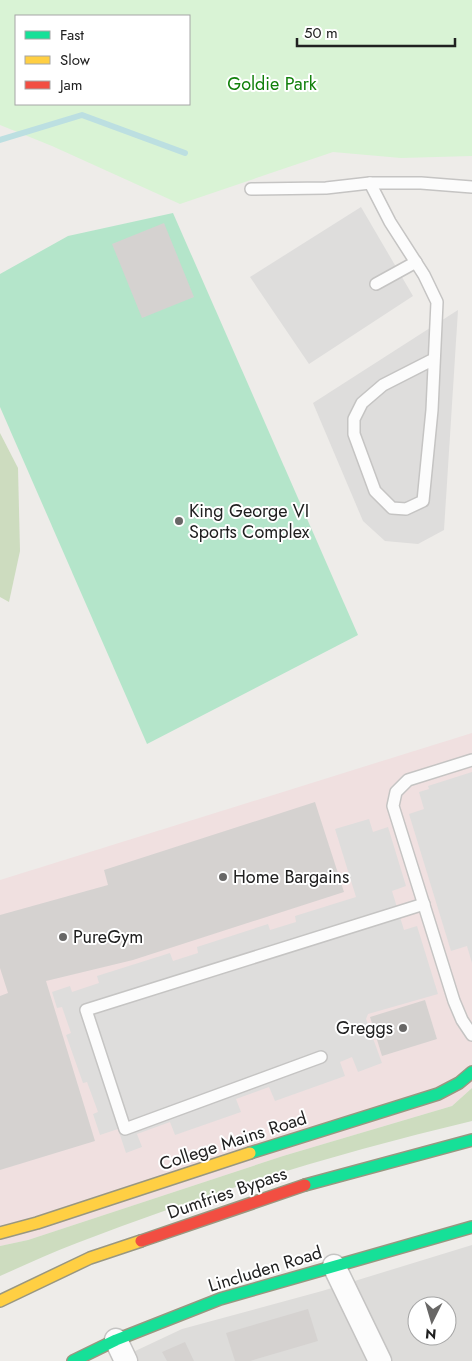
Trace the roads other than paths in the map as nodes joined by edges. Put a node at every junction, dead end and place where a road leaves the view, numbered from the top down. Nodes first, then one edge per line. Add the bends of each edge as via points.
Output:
1 (370, 183) junction
2 (472, 187) edge
3 (250, 189) dead end
4 (416, 262) junction
5 (376, 284) dead end
6 (434, 359) junction
7 (472, 760) edge
8 (424, 904) junction
9 (472, 1035) edge
10 (321, 1057) dead end
11 (472, 1072) edge
12 (472, 1140) edge
13 (472, 1227) edge
14 (0, 1233) edge
15 (334, 1266) junction
16 (0, 1300) edge
17 (116, 1340) junction
18 (73, 1361) edge
19 (126, 1361) edge
20 (380, 1361) edge

1 - 2 lane
1 - 3 lane via 326,188
1 - 4 lane
4 - 5 lane
4 - 6 lane via 437,302
6 - 6 lane via 423,502 406,509 392,508 375,491 354,434 354,419 362,403 383,385
7 - 8 lane via 408,780 396,792 393,806
8 - 9 lane via 454,1000
8 - 10 lane via 86,1010 125,1129
11 - 14 main road, College Mains Road via 438,1094
12 - 16 main road, Dumfries Bypass via 317,1181 90,1258
13 - 15 main road, Lincluden Road
15 - 17 main road, Lincluden Road via 220,1299
15 - 20 street
17 - 18 main road, Lincluden Road
17 - 19 street

